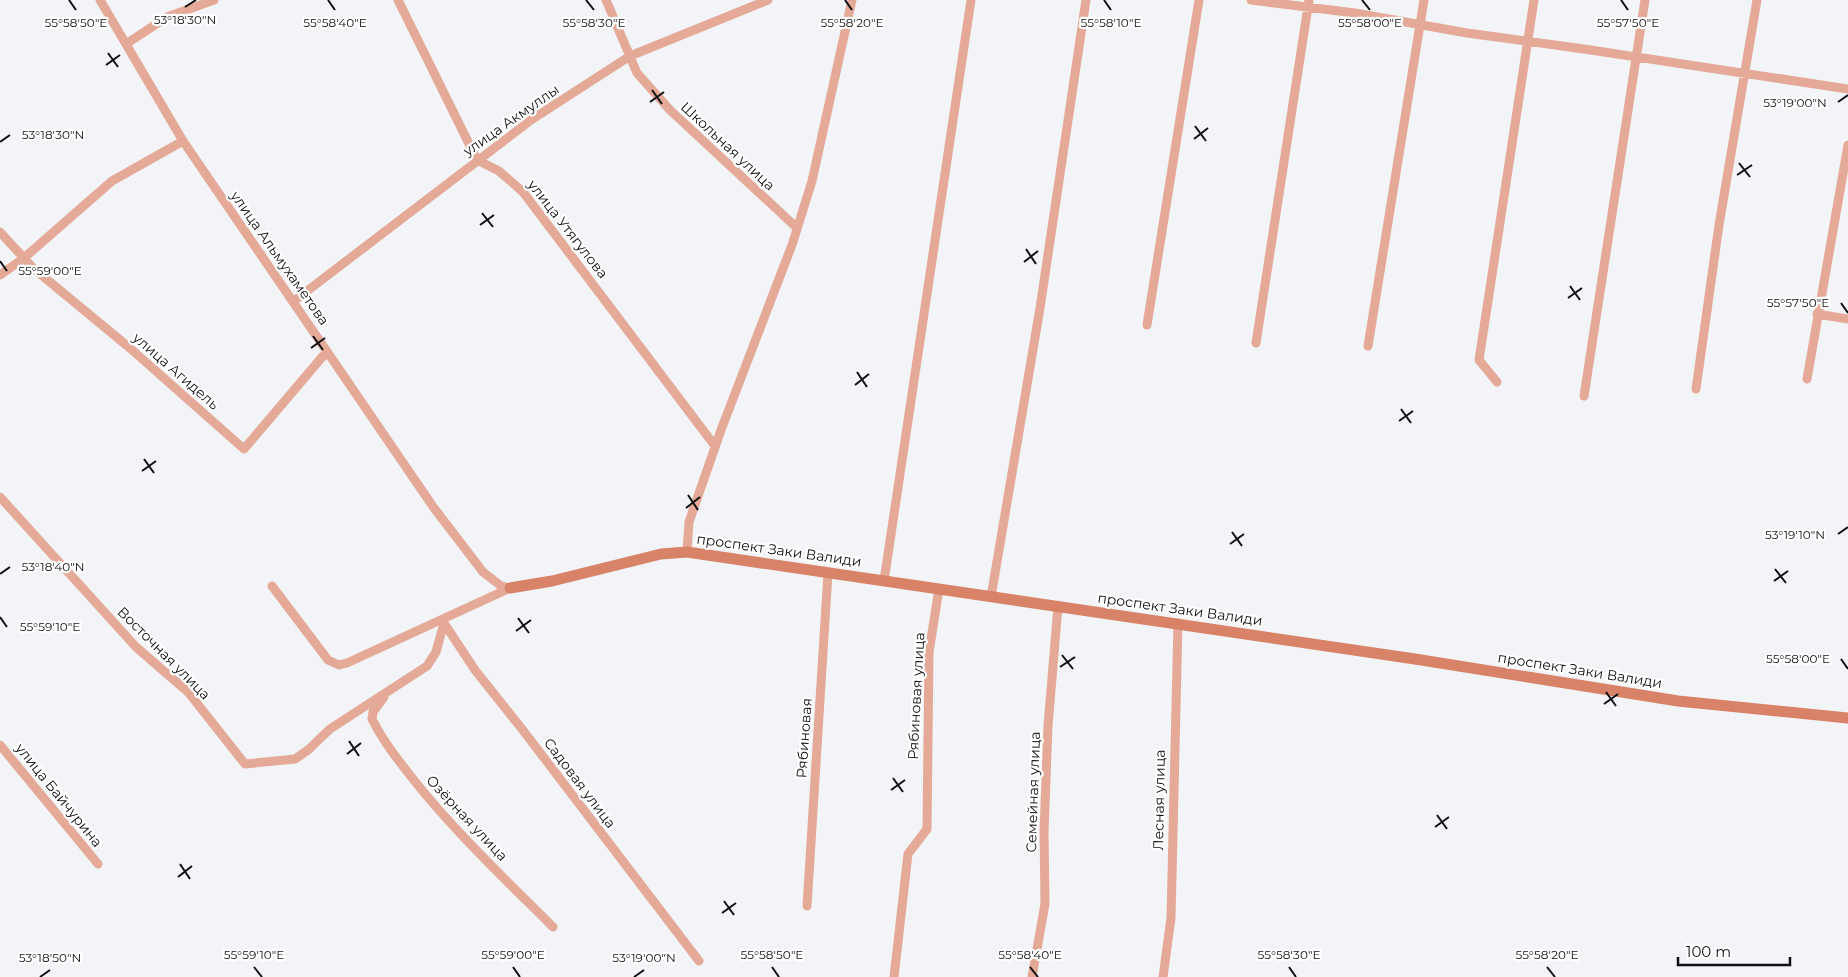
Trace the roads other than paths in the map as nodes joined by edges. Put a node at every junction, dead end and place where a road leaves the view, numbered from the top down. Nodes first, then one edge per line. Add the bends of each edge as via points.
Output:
1 (100, 0) edge
2 (214, 0) edge
3 (398, 0) edge
4 (606, 0) edge
5 (768, 0) edge
6 (852, 0) edge
7 (971, 0) edge
8 (1086, 0) edge
9 (1199, 0) edge
10 (1251, 0) edge
11 (1424, 0) edge
12 (1534, 0) edge
13 (1645, 0) edge
14 (1757, 0) edge
15 (1309, 4) edge
16 (1420, 25) junction
17 (1527, 41) junction
18 (126, 44) junction
19 (630, 56) junction
20 (1636, 57) junction
21 (1745, 74) junction
22 (1848, 90) edge
23 (183, 141) junction
24 (1848, 145) edge
25 (477, 160) junction
26 (797, 228) junction
27 (0, 232) edge
28 (24, 258) junction
29 (0, 275) edge
30 (294, 301) junction
31 (1817, 314) junction
32 (1848, 319) edge
33 (1147, 325) dead end
34 (1256, 343) dead end
35 (1368, 346) dead end
36 (323, 356) dead end
37 (1807, 379) dead end
38 (1497, 382) dead end
39 (1696, 389) dead end
40 (1584, 396) dead end
41 (715, 446) junction
42 (0, 497) edge
43 (686, 552) junction
44 (828, 573) junction
45 (884, 581) junction
46 (272, 586) dead end
47 (510, 588) junction
48 (939, 589) junction
49 (991, 597) junction
50 (1058, 606) junction
51 (443, 622) junction
52 (1178, 623) junction
53 (386, 694) junction
54 (1848, 718) edge
55 (0, 745) edge
56 (98, 864) dead end
57 (807, 906) dead end
58 (553, 927) dead end
59 (699, 961) dead end
60 (894, 977) edge
61 (1032, 977) edge
62 (1163, 977) edge

1 - 18 street, улица Альмухаметова
2 - 18 street via 167,17
3 - 25 street
4 - 19 street, Школьная улица
5 - 19 street, улица Акмуллы
6 - 26 street via 812,181
7 - 45 street
8 - 49 street via 1040,308
9 - 33 street
10 - 15 street
11 - 16 street
12 - 17 street
13 - 20 street
14 - 21 street
15 - 16 street
15 - 34 street
16 - 17 street
16 - 35 street
17 - 20 street
17 - 38 street via 1479,360
18 - 23 street, улица Альмухаметова
19 - 25 street, улица Акмуллы
19 - 26 street, Школьная улица via 637,72 670,110
20 - 21 street
20 - 40 street
21 - 22 street
21 - 39 street
23 - 28 street via 112,181
23 - 30 street, улица Альмухаметова
24 - 31 street
25 - 30 street, улица Акмуллы
25 - 41 street, улица Утягулова via 499,171 523,192
26 - 41 street
27 - 28 street, улица Агидель
28 - 29 street
28 - 36 street, улица Агидель via 244,449
30 - 47 street, улица Альмухаметова via 472,559 493,581
31 - 32 street
31 - 37 street
41 - 43 street via 689,522
42 - 53 street, Восточная улица via 136,647 188,692 245,764 295,759 330,729
43 - 44 street, проспект Заки Валиди
43 - 47 street, проспект Заки Валиди via 673,551
44 - 45 street, проспект Заки Валиди
44 - 57 street, Рябиновая
45 - 48 street, проспект Заки Валиди
46 - 51 street via 328,660 339,665
47 - 51 street
48 - 49 street, проспект Заки Валиди
48 - 60 street, Рябиновая улица via 929,652 927,829 908,854
49 - 50 street, проспект Заки Валиди
50 - 52 street, проспект Заки Валиди
50 - 61 street, Семейная улица via 1044,831 1045,904
51 - 53 street via 436,652 427,666
51 - 59 street, Садовая улица via 474,670
52 - 54 street, проспект Заки Валиди via 1678,701
52 - 62 street, Лесная улица via 1171,918
53 - 58 street, Озёрная улица via 372,719 377,730 434,806
55 - 56 street, улица Байчурина

